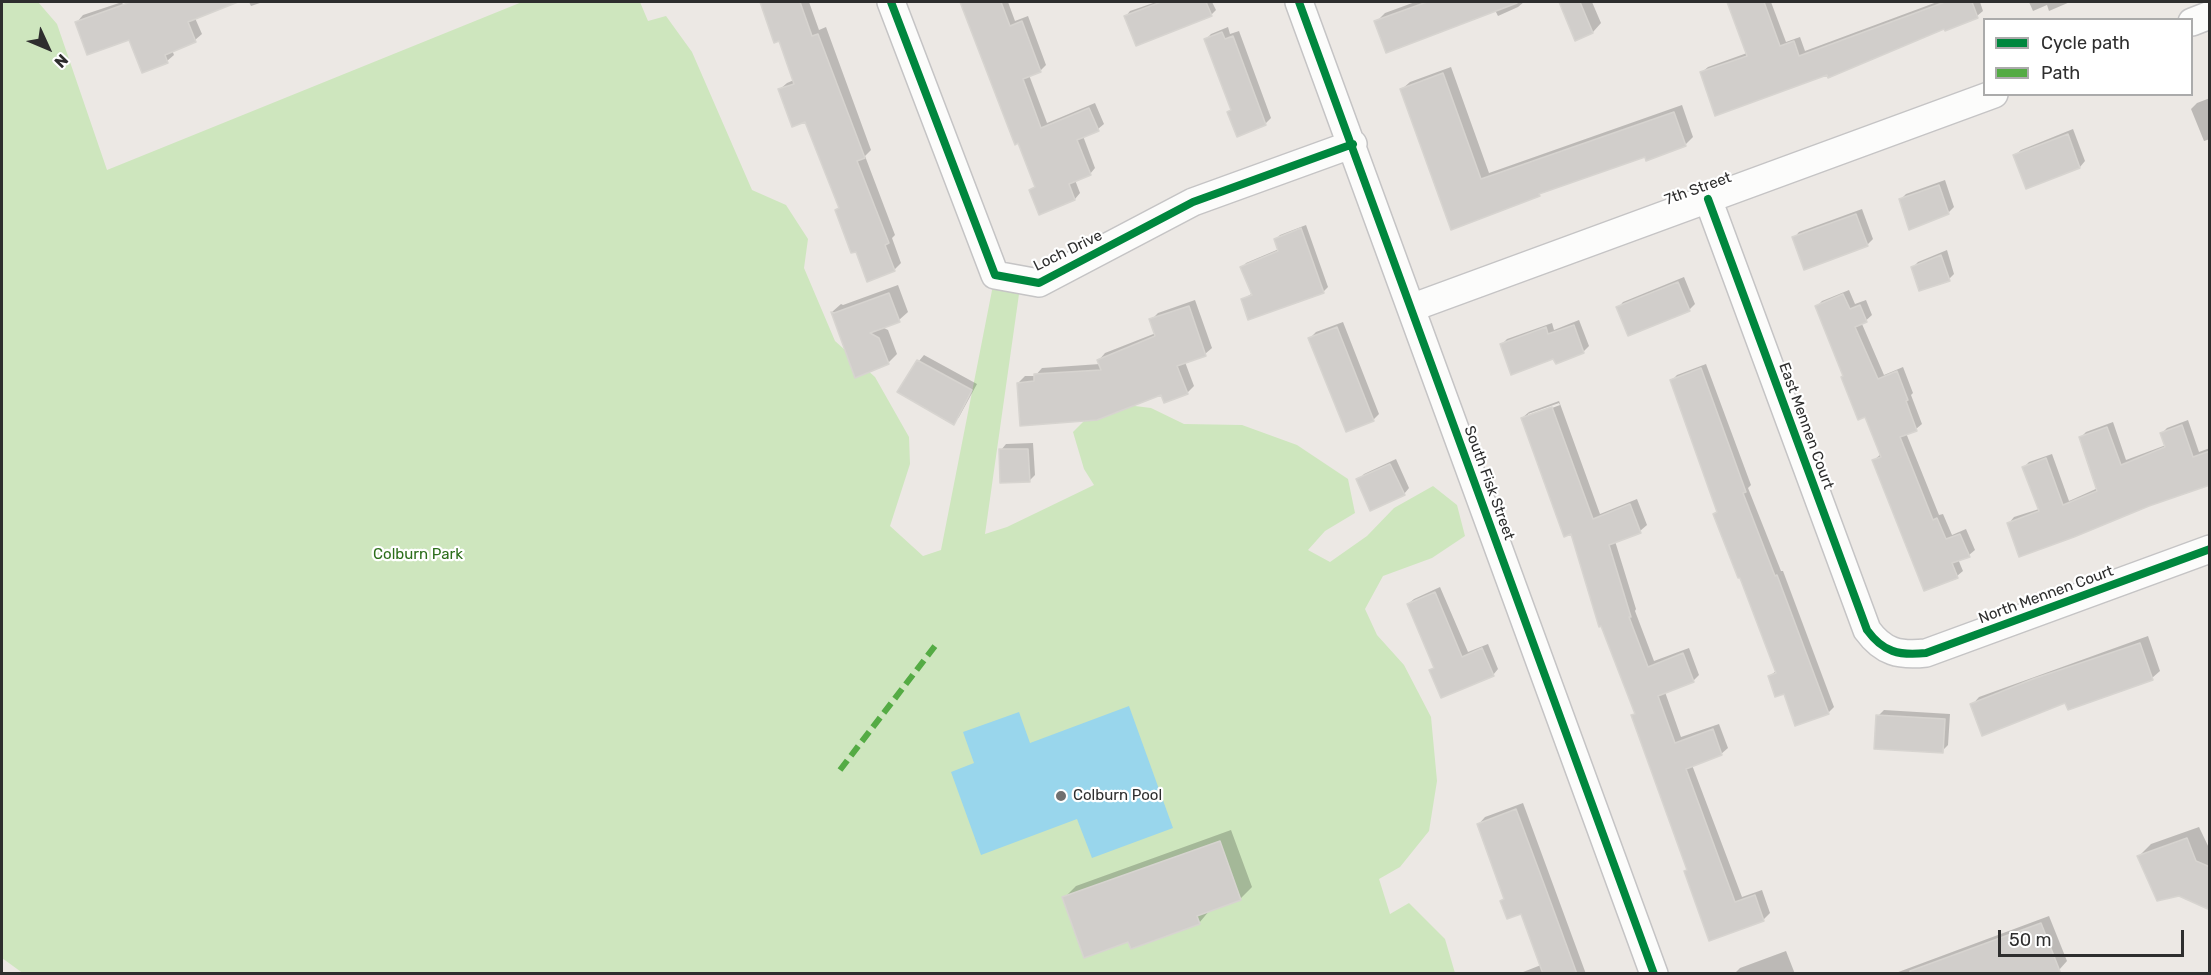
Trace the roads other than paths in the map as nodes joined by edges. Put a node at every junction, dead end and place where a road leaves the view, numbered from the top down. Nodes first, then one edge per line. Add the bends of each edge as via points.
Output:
1 (891, 2) edge
2 (1299, 2) edge
3 (2210, 15) edge
4 (2193, 22) edge
5 (1989, 96) edge
6 (1353, 144) junction
7 (1708, 199) junction
8 (1411, 308) junction
9 (2210, 549) edge
10 (1891, 652) joint
11 (1654, 974) edge

1 - 6 street, Loch Drive via 995,275 1039,284 1193,202
2 - 6 street, South Fisk Street
3 - 4 street
5 - 7 street, 7th Street
6 - 8 street, South Fisk Street
7 - 8 street, 7th Street
7 - 10 street, East Mennen Court via 1867,630
8 - 11 street, South Fisk Street
9 - 10 street, North Mennen Court via 1926,653

